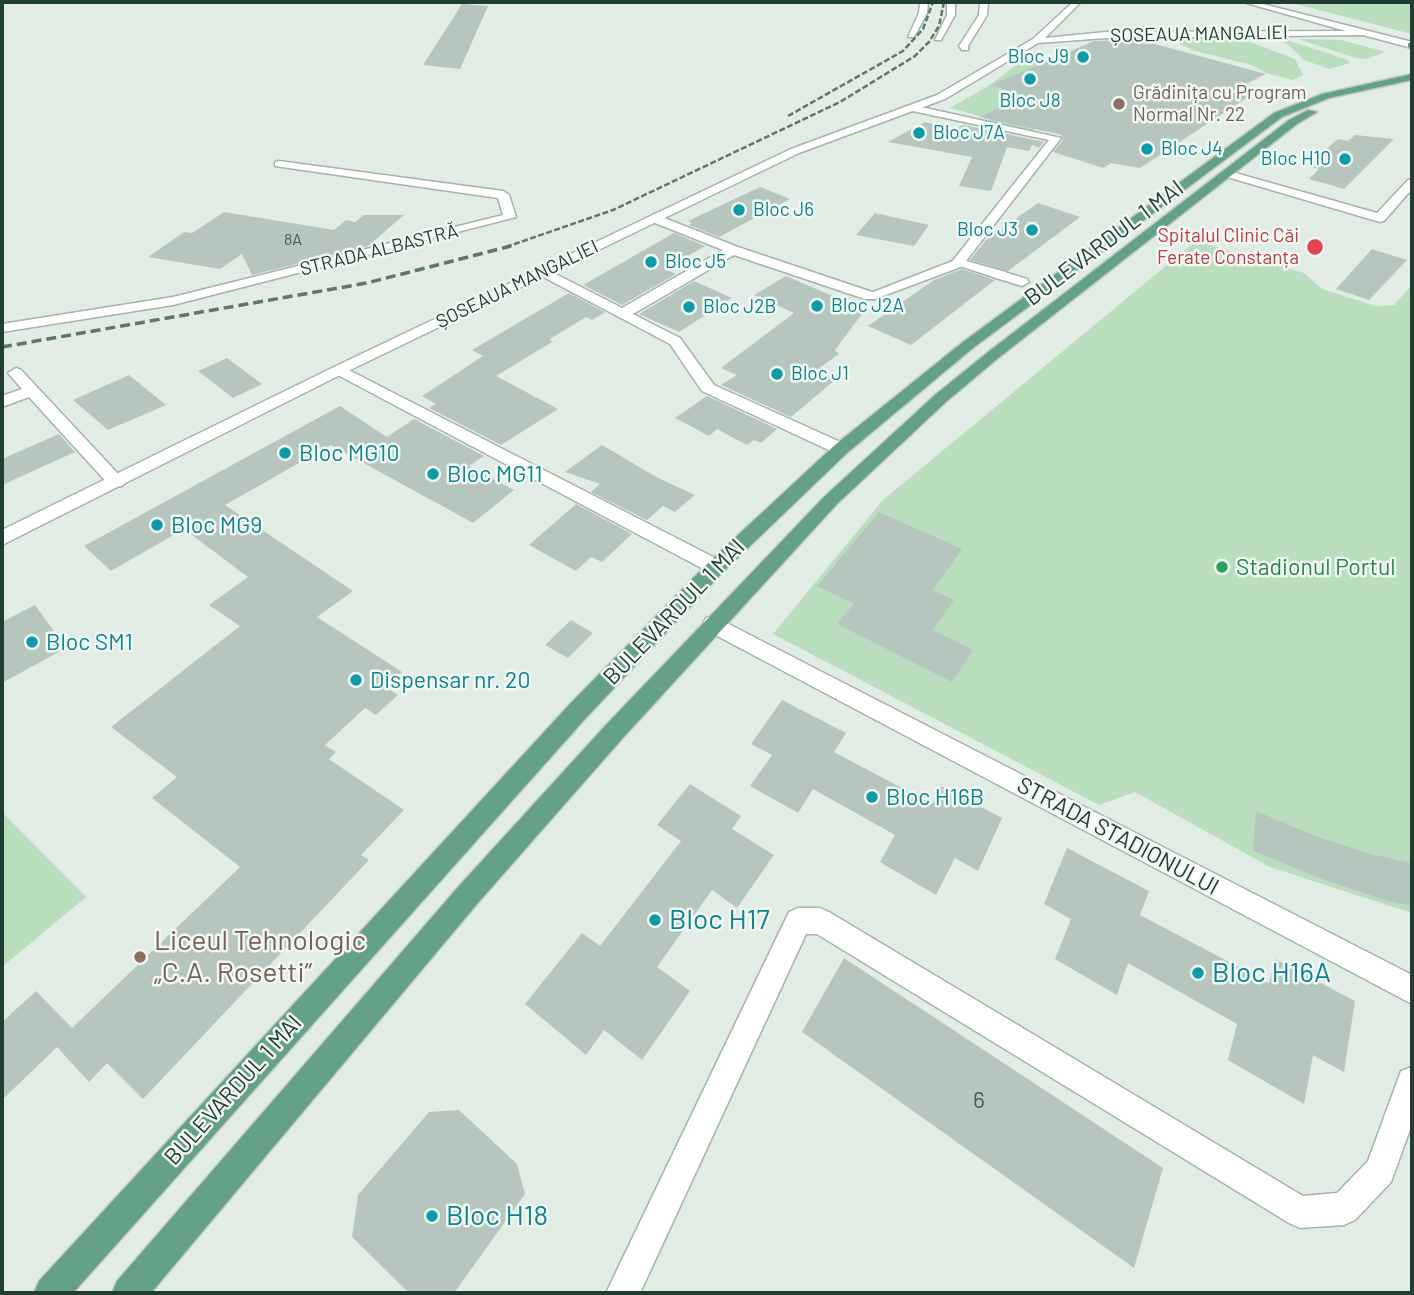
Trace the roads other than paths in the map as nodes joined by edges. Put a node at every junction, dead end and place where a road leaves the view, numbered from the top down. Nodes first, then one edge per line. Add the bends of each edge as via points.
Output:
1 (924, 2) edge
2 (951, 2) edge
3 (984, 2) edge
4 (1077, 2) edge
5 (1247, 2) edge
6 (1317, 22) junction
7 (1049, 30) junction
8 (1361, 33) junction
9 (911, 36) dead end
10 (938, 38) dead end
11 (1036, 41) junction
12 (1412, 46) edge
13 (965, 48) dead end
14 (1409, 80) edge
15 (912, 108) junction
16 (279, 164) dead end
17 (1228, 174) junction
18 (1412, 182) edge
19 (654, 218) junction
20 (733, 250) junction
21 (958, 262) junction
22 (541, 272) junction
23 (1022, 282) dead end
24 (624, 313) junction
25 (2, 328) edge
26 (339, 370) junction
27 (16, 373) dead end
28 (32, 390) junction
29 (2, 402) edge
30 (841, 449) junction
31 (116, 482) junction
32 (2, 538) edge
33 (716, 567) junction
34 (713, 624) junction
35 (1412, 990) edge
36 (1412, 1082) edge
37 (51, 1293) edge
38 (130, 1293) edge
39 (623, 1293) edge

1 - 9 street
2 - 10 street via 951,15
3 - 13 street via 983,15
4 - 7 street, ȘOSEAUA MANGALIEI
5 - 6 street
6 - 7 street, ȘOSEAUA MANGALIEI
6 - 8 street
7 - 11 street, ȘOSEAUA MANGALIEI
8 - 11 street, ȘOSEAUA MANGALIEI via 1106,35
8 - 12 street
11 - 15 street, ȘOSEAUA MANGALIEI via 973,80
14 - 17 main road, BULEVARDUL 1 MAI via 1308,113
14 - 30 main road, BULEVARDUL 1 MAI via 1326,96 1278,115 968,345
15 - 19 street, ȘOSEAUA MANGALIEI via 795,150
15 - 21 street via 1056,138
16 - 25 street, STRADA ALBASTRĂ via 503,195 510,217 173,300
17 - 18 street via 1380,218
17 - 34 main road, BULEVARDUL 1 MAI via 941,398 831,500
19 - 20 street
19 - 22 street, ȘOSEAUA MANGALIEI
20 - 21 street via 870,296
20 - 24 street
21 - 23 street
22 - 24 street
22 - 26 street, ȘOSEAUA MANGALIEI
24 - 30 street via 675,341 708,388
26 - 31 street, ȘOSEAUA MANGALIEI
26 - 33 street
27 - 28 street
28 - 29 street
28 - 31 street
30 - 33 main road, BULEVARDUL 1 MAI
31 - 32 street, ȘOSEAUA MANGALIEI
33 - 37 main road, BULEVARDUL 1 MAI via 432,870
34 - 35 street, STRADA STADIONULUI
34 - 38 main road, BULEVARDUL 1 MAI via 468,895
36 - 39 street via 1380,1171 1344,1209 1300,1212 820,921 798,921

